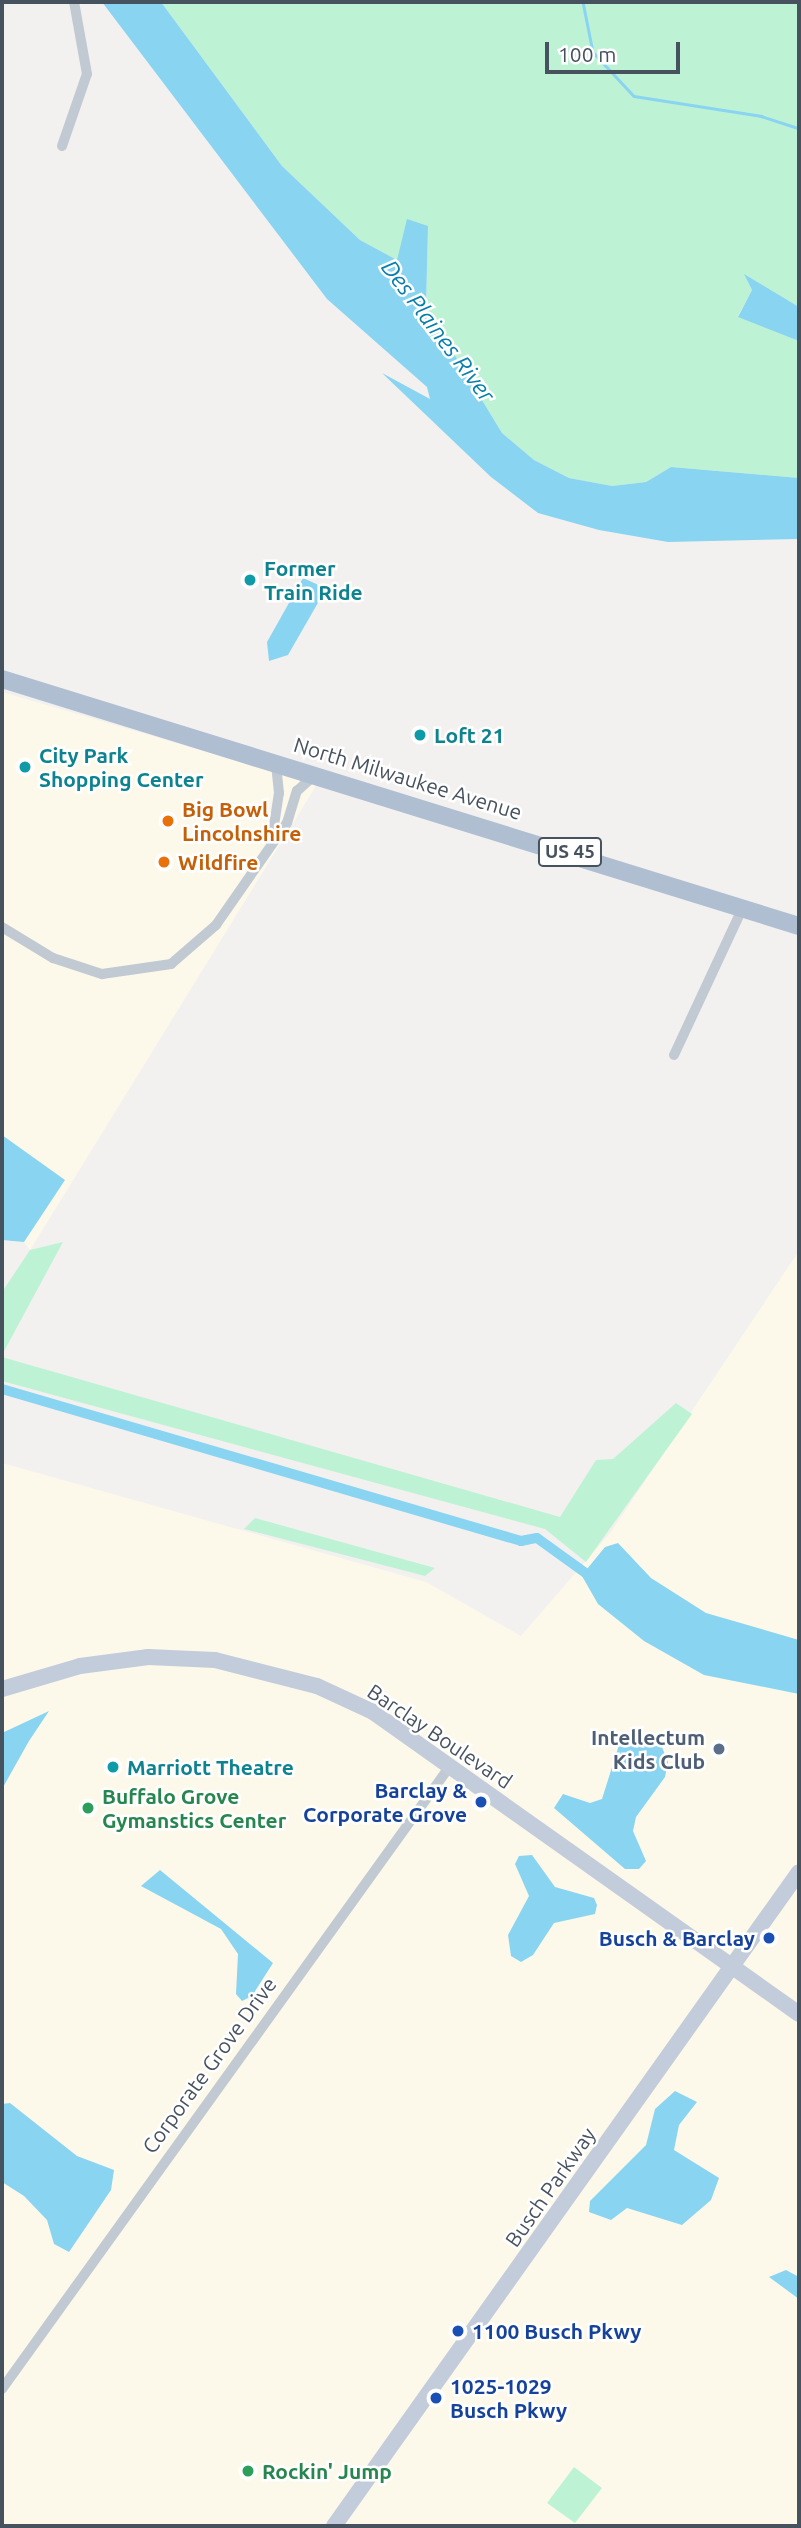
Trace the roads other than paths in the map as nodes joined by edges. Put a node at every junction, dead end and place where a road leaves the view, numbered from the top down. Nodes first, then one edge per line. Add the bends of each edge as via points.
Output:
1 (74, 2) edge
2 (62, 146) dead end
3 (2, 679) edge
4 (275, 761) junction
5 (317, 773) junction
6 (271, 845) junction
7 (743, 907) junction
8 (799, 926) edge
9 (2, 927) edge
10 (674, 1055) dead end
11 (2, 1689) edge
12 (450, 1766) junction
13 (799, 1872) edge
14 (733, 1968) junction
15 (799, 2014) edge
16 (2, 2389) edge
17 (334, 2526) edge

1 - 2 street via 87,74
3 - 4 main road, North Milwaukee Avenue / US 45
4 - 5 main road, North Milwaukee Avenue / US 45
4 - 6 street via 279,793
5 - 6 street via 297,791
5 - 7 main road, North Milwaukee Avenue / US 45
6 - 9 street via 193,951 150,971 102,974 76,968
7 - 8 main road, North Milwaukee Avenue / US 45
7 - 10 street
11 - 12 street, Barclay Boulevard via 109,1660 225,1662 281,1674 347,1699
12 - 14 street, Barclay Boulevard
12 - 16 street, Corporate Grove Drive
13 - 14 street, Busch Parkway
14 - 15 street, Barclay Boulevard
14 - 17 street, Busch Parkway

